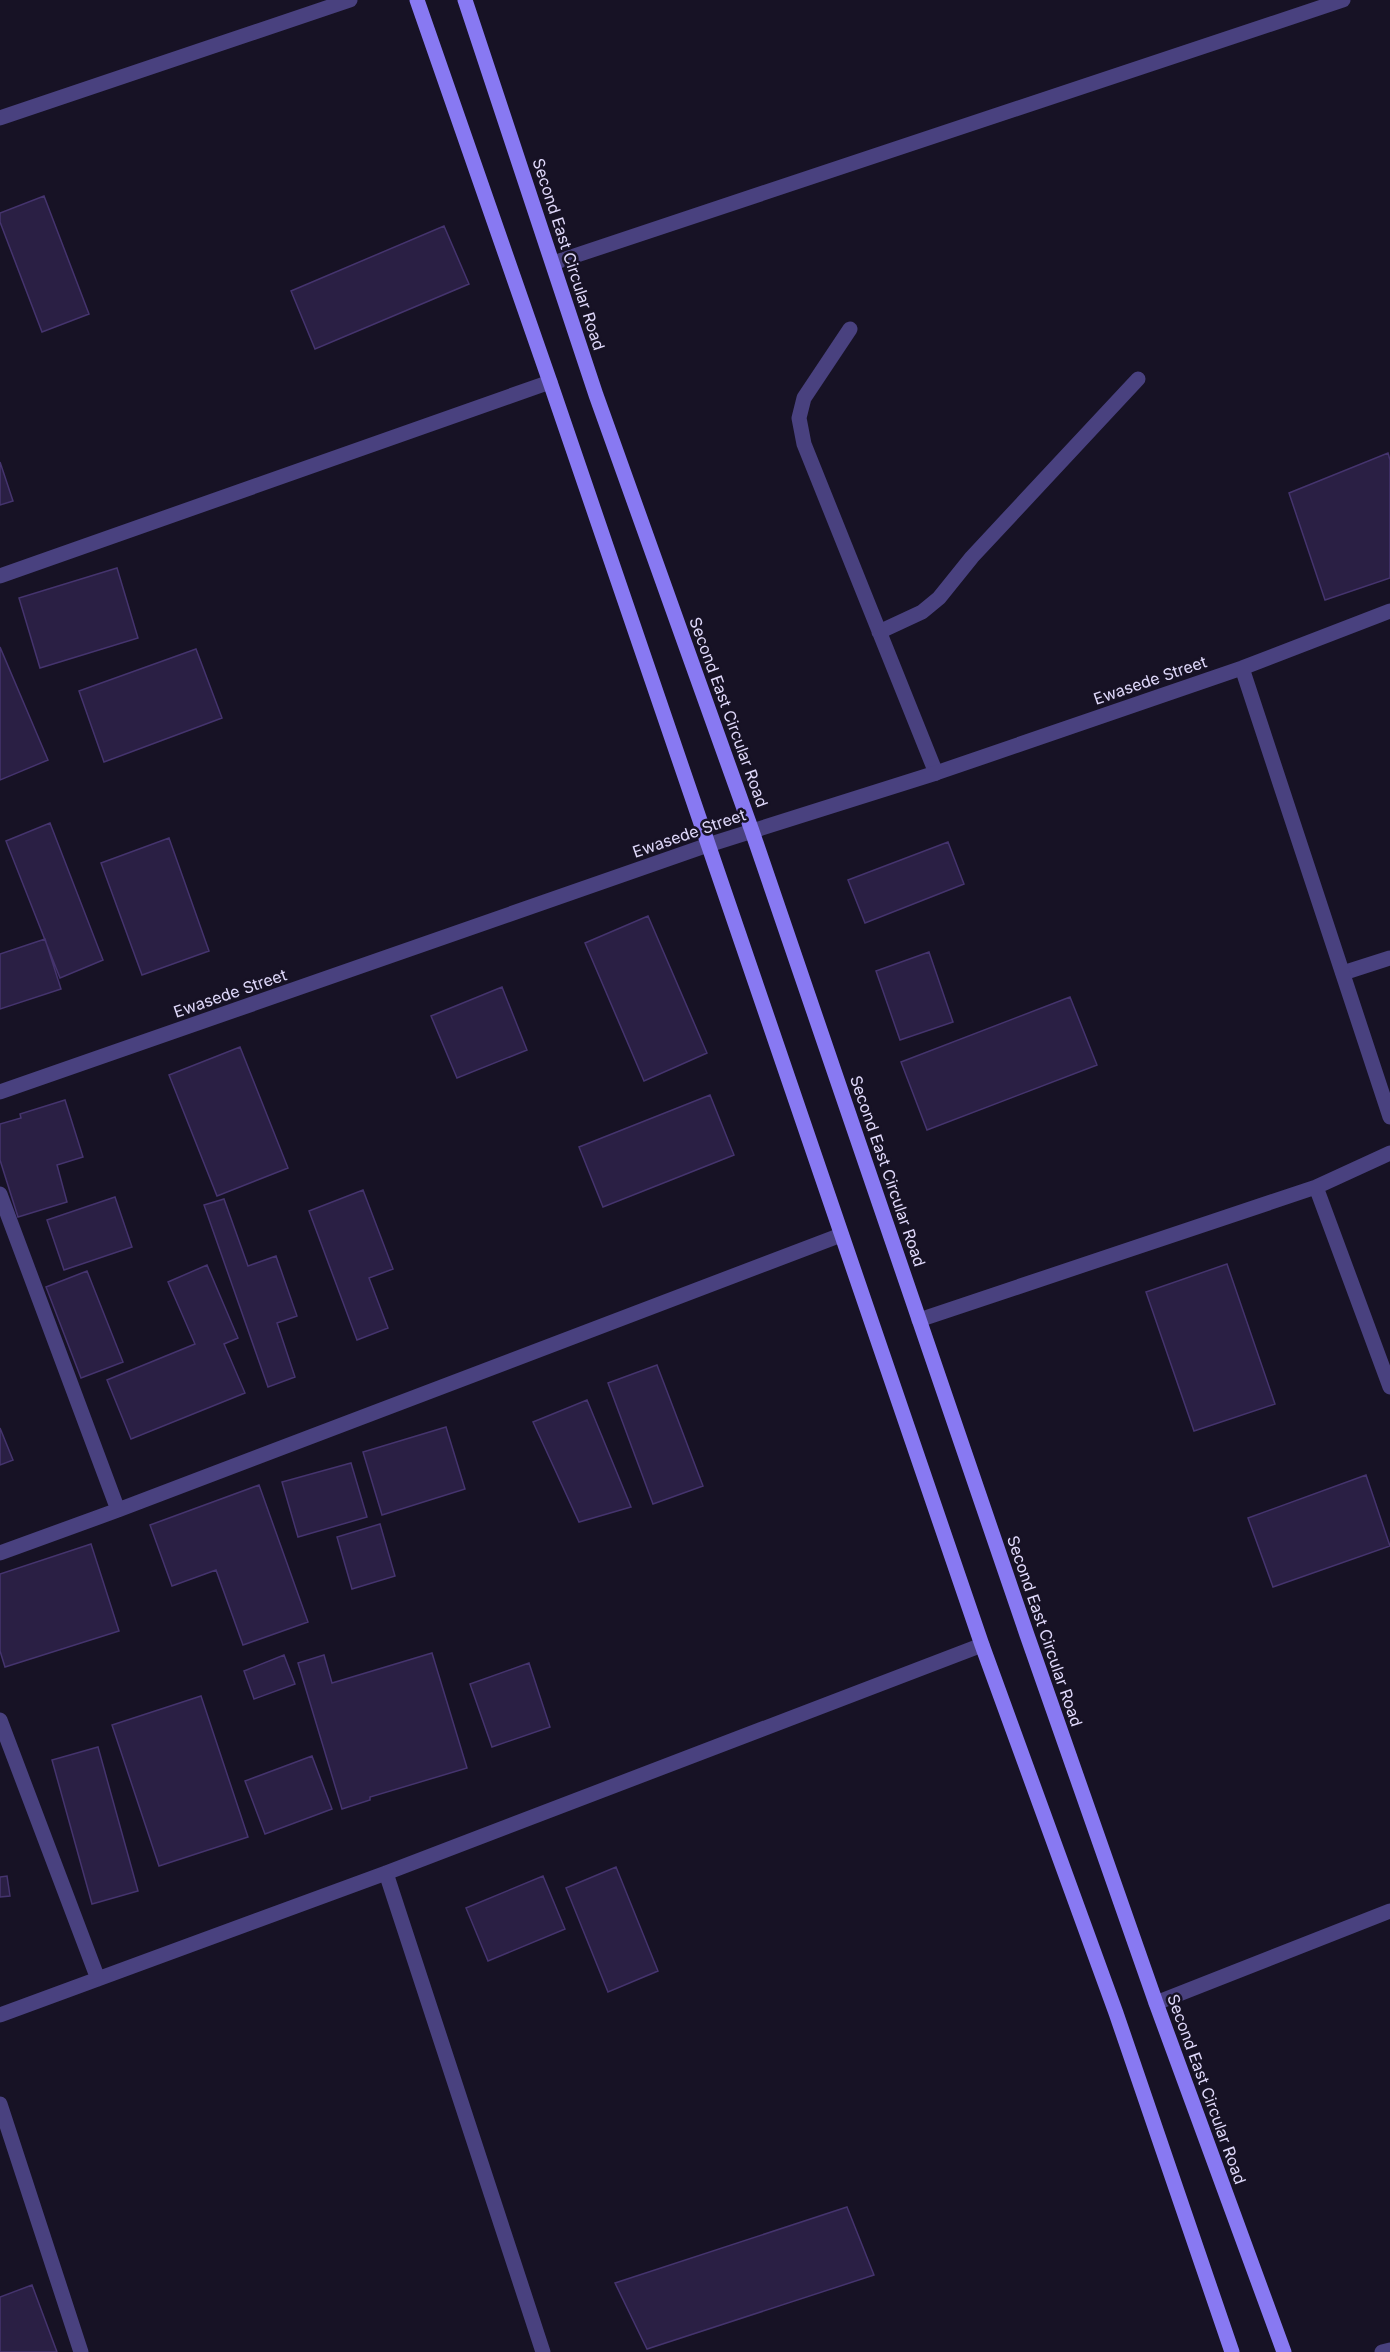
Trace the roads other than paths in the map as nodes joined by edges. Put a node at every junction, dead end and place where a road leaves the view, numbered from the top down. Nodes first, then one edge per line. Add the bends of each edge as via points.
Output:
1 (350, 0) edge
2 (417, 0) edge
3 (465, 0) edge
4 (1343, 0) edge
5 (0, 118) edge
6 (553, 263) junction
7 (850, 328) dead end
8 (1138, 379) dead end
9 (550, 382) junction
10 (0, 576) edge
11 (1390, 611) edge
12 (879, 632) junction
13 (1242, 668) junction
14 (936, 773) junction
15 (752, 831) junction
16 (708, 845) junction
17 (1390, 958) edge
18 (1343, 973) junction
19 (0, 1092) edge
20 (1390, 1117) edge
21 (1390, 1153) edge
22 (1316, 1187) junction
23 (0, 1194) edge
24 (841, 1235) junction
25 (919, 1320) junction
26 (1390, 1387) edge
27 (118, 1510) junction
28 (0, 1553) edge
29 (982, 1645) junction
30 (0, 1720) edge
31 (386, 1873) junction
32 (1390, 1911) edge
33 (98, 1979) junction
34 (1156, 2003) junction
35 (0, 2015) edge
36 (0, 2104) edge
37 (1390, 2349) edge
38 (81, 2352) edge
39 (543, 2352) edge
40 (1232, 2352) edge
41 (1284, 2352) edge
42 (1382, 2352) edge

1 - 5 street
2 - 9 main road
3 - 6 main road, Second East Circular Road
4 - 6 street
6 - 15 main road, Second East Circular Road via 596,395
7 - 12 street via 804,398 799,418 804,444
8 - 12 street via 972,557 939,598 922,612
9 - 10 street
9 - 16 main road
11 - 13 street, Ewasede Street
12 - 14 street
13 - 14 street, Ewasede Street
13 - 18 street
14 - 15 street, Ewasede Street
15 - 16 street, Ewasede Street
15 - 25 main road, Second East Circular Road
16 - 19 street, Ewasede Street
16 - 24 main road
17 - 18 street
18 - 20 street
21 - 22 street
22 - 25 street
22 - 26 street
23 - 27 street
24 - 27 street
24 - 29 main road
25 - 34 main road, Second East Circular Road
27 - 28 street
29 - 31 street
29 - 40 main road via 1116,2013
30 - 33 street
31 - 33 street
31 - 39 street
32 - 34 street
33 - 35 street
34 - 41 main road, Second East Circular Road
36 - 38 street
37 - 42 street

